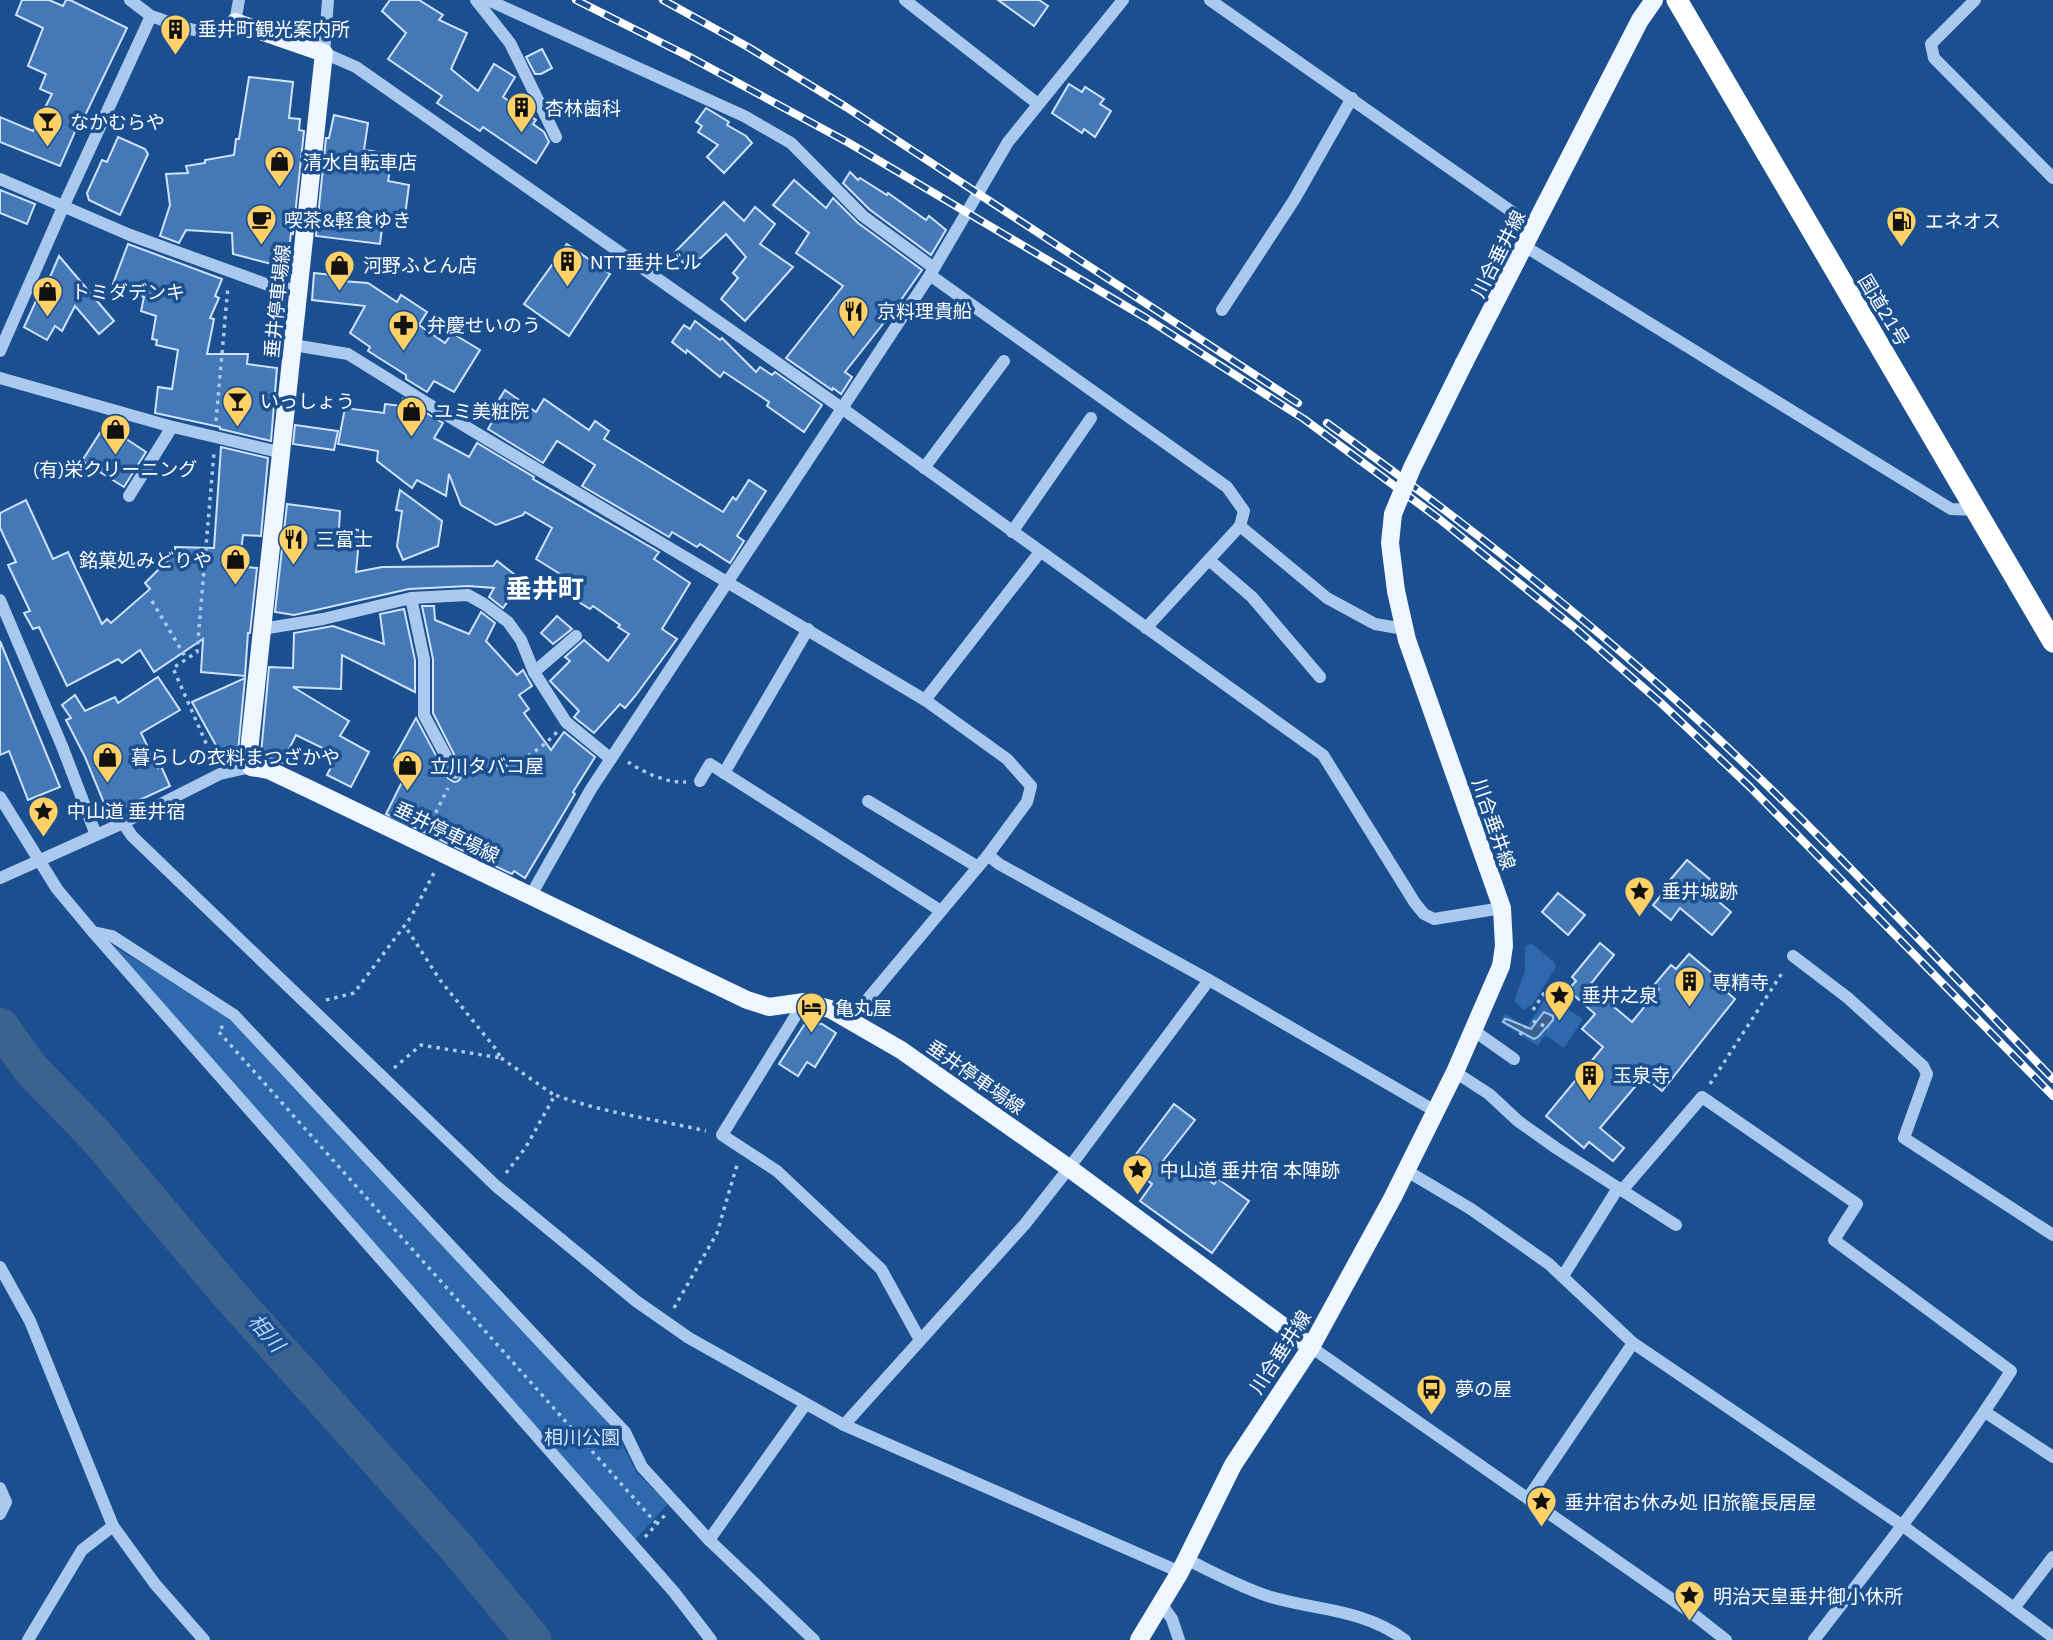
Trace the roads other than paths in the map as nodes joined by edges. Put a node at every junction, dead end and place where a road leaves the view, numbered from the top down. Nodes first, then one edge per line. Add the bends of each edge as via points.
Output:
1 (130, 0) edge
2 (239, 0) edge
3 (328, 0) edge
4 (476, 0) edge
5 (488, 0) edge
6 (905, 0) edge
7 (1123, 0) edge
8 (1210, 0) edge
9 (1654, 0) edge
10 (1677, 0) edge
11 (1975, 0) edge
12 (151, 16) junction
13 (235, 22) junction
14 (324, 53) junction
15 (1352, 98) junction
16 (1038, 104) junction
17 (556, 137) dead end
18 (2053, 178) edge
19 (0, 180) edge
20 (64, 205) junction
21 (1535, 228) junction
22 (1525, 247) junction
23 (932, 272) junction
24 (299, 290) junction
25 (1222, 310) dead end
26 (293, 345) junction
27 (0, 351) edge
28 (1004, 361) dead end
29 (0, 378) edge
30 (843, 410) junction
31 (1091, 418) dead end
32 (172, 427) junction
33 (282, 453) junction
34 (924, 468) junction
35 (129, 496) dead end
36 (1976, 510) junction
37 (1240, 526) junction
38 (1012, 532) junction
39 (1040, 552) junction
40 (1209, 560) junction
41 (729, 582) junction
42 (411, 598) junction
43 (0, 600) edge
44 (1146, 628) junction
45 (262, 629) junction
46 (808, 629) junction
47 (1405, 629) junction
48 (576, 636) dead end
49 (2053, 642) edge
50 (534, 672) junction
51 (1320, 677) dead end
52 (925, 700) junction
53 (613, 757) junction
54 (251, 767) junction
55 (724, 773) junction
56 (455, 774) road end
57 (700, 781) road end
58 (0, 797) edge
59 (869, 801) dead end
60 (123, 823) junction
61 (96, 835) junction
62 (988, 855) junction
63 (33, 862) junction
64 (978, 867) junction
65 (0, 878) edge
66 (531, 895) junction
67 (1502, 908) junction
68 (941, 911) junction
69 (93, 932) junction
70 (1793, 956) road end
71 (1209, 979) junction
72 (804, 1003) junction
73 (851, 1019) junction
74 (1473, 1030) junction
75 (1514, 1059) dead end
76 (1455, 1072) junction
77 (1435, 1111) junction
78 (1069, 1168) junction
79 (1406, 1171) junction
80 (1618, 1188) junction
81 (1676, 1225) dead end
82 (2053, 1235) edge
83 (0, 1267) edge
84 (1563, 1276) junction
85 (920, 1340) junction
86 (1633, 1343) junction
87 (1311, 1347) junction
88 (805, 1405) junction
89 (1985, 1412) junction
90 (844, 1425) junction
91 (2053, 1457) edge
92 (0, 1488) edge
93 (1528, 1498) junction
94 (0, 1514) edge
95 (113, 1526) junction
96 (1903, 1526) junction
97 (709, 1540) junction
98 (2053, 1558) edge
99 (1183, 1566) junction
100 (1162, 1605) junction
101 (2014, 1608) junction
102 (2044, 1635) edge
103 (28, 1640) edge
104 (204, 1640) edge
105 (711, 1640) edge
106 (814, 1640) edge
107 (1139, 1640) edge
108 (1179, 1640) edge
109 (1405, 1640) edge
110 (1726, 1640) edge
111 (1814, 1640) edge

1 - 12 street
2 - 13 street
3 - 14 street
4 - 17 street via 510,43
5 - 23 street via 744,116 791,143 863,216
6 - 16 street
7 - 16 street
8 - 15 street
9 - 21 main road, 川合垂井線
10 - 36 highway, 国道21号
11 - 18 street via 1931,44 1934,58
12 - 13 street via 202,32
12 - 20 street
13 - 14 main road
14 - 24 main road, 垂井停車場線
14 - 30 street via 356,66
15 - 21 street
15 - 25 street via 1294,200
16 - 23 street via 1008,142
19 - 20 street
20 - 24 street via 229,271 274,287
20 - 27 street
21 - 22 main road, 川合垂井線
22 - 36 street via 1951,509
22 - 47 main road, 川合垂井線, bridge via 1393,514 1390,543
23 - 30 street
23 - 37 street via 1227,487 1244,511
24 - 26 main road, 垂井停車場線
26 - 33 main road, 垂井停車場線
26 - 41 street via 348,354
28 - 34 street
29 - 32 street
30 - 34 street
30 - 41 street
31 - 38 street
32 - 33 street
32 - 35 street
33 - 45 main road, 垂井停車場線
34 - 38 street
36 - 49 highway, 国道21号
37 - 40 street
37 - 47 street via 1327,598 1375,624
38 - 39 street
39 - 44 street
39 - 52 street
40 - 44 street
40 - 51 street via 1252,597
41 - 46 street
41 - 53 street
42 - 45 street
42 - 50 street via 468,596 484,604 508,622
42 - 56 street via 424,659 425,715
43 - 61 street
44 - 67 street via 1323,755 1424,914 1434,919
45 - 54 main road, 垂井停車場線
46 - 52 street
46 - 55 street
47 - 67 main road, 川合垂井線
48 - 50 street
50 - 53 street via 566,722
52 - 62 street via 1007,759 1031,786 1027,802
53 - 66 street
54 - 60 street via 220,774
54 - 66 main road, 垂井停車場線 via 269,770
55 - 57 street via 710,764
55 - 68 street
58 - 63 street
59 - 64 street
60 - 61 street
60 - 88 street via 496,1186 636,1301
61 - 63 street
62 - 64 street
62 - 71 street
63 - 65 street
63 - 69 street
64 - 68 street
66 - 72 main road, 垂井停車場線 via 747,1000 769,1007
67 - 74 main road, 川合垂井線 via 1501,965
68 - 73 street
69 - 97 street via 112,936 234,1015 625,1432 642,1467
69 - 105 street via 674,1592
70 - 82 street via 1923,1066 1927,1074 1904,1138
71 - 77 street
71 - 78 street
72 - 73 main road, 垂井停車場線
72 - 85 street via 722,1135 777,1171 881,1269
73 - 78 main road, 垂井停車場線
74 - 75 street
74 - 76 main road, 川合垂井線
76 - 77 main road, 川合垂井線
76 - 80 street
77 - 79 main road, 川合垂井線
78 - 85 street
78 - 87 main road, 垂井停車場線
79 - 84 street via 1471,1209
79 - 87 main road, 川合垂井線
80 - 81 street
80 - 84 street
80 - 89 street via 1624,1188 1702,1097 1857,1204 1834,1240 2011,1371
83 - 95 street via 30,1321
84 - 86 street
85 - 90 street
86 - 93 street
86 - 96 street
87 - 93 street
87 - 99 main road, 川合垂井線 via 1233,1465
88 - 90 street
88 - 97 street
89 - 91 street
89 - 96 street
90 - 99 street
92 - 94 street via 6,1502
93 - 110 street
95 - 103 street via 82,1550
95 - 104 street
96 - 101 street
96 - 111 street
97 - 106 street
98 - 101 street
99 - 100 main road, 川合垂井線
99 - 109 street via 1270,1596 1351,1614 1385,1626
100 - 107 main road, 川合垂井線
100 - 108 street
101 - 102 street

